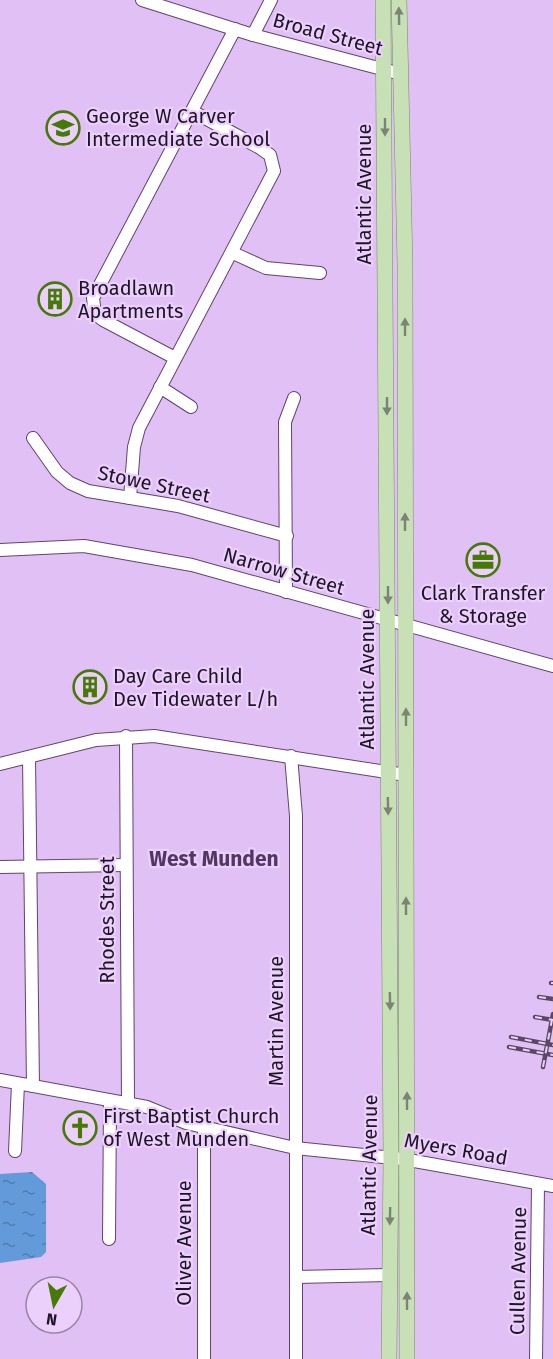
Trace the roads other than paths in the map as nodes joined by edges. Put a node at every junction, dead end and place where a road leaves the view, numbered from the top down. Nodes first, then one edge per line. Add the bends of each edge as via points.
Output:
1 (142, 0) edge
2 (272, 0) edge
3 (383, 0) edge
4 (399, 0) edge
5 (164, 3) edge
6 (235, 29) junction
7 (253, 34) junction
8 (385, 69) junction
9 (401, 74) junction
10 (192, 111) junction
11 (233, 253) junction
12 (320, 273) dead end
13 (175, 358) junction
14 (160, 387) junction
15 (294, 398) dead end
16 (191, 407) dead end
17 (33, 438) dead end
18 (130, 498) junction
19 (287, 536) junction
20 (0, 550) edge
21 (286, 592) junction
22 (388, 621) junction
23 (405, 626) junction
24 (553, 666) edge
25 (126, 736) junction
26 (291, 756) junction
27 (29, 757) junction
28 (0, 764) edge
29 (388, 772) junction
30 (406, 775) junction
31 (126, 865) junction
32 (0, 867) edge
33 (30, 868) junction
34 (0, 1080) edge
35 (18, 1084) junction
36 (33, 1086) junction
37 (110, 1101) junction
38 (128, 1103) junction
39 (204, 1127) junction
40 (295, 1148) junction
41 (15, 1151) dead end
42 (399, 1159) junction
43 (538, 1184) junction
44 (553, 1186) edge
45 (109, 1239) dead end
46 (388, 1275) junction
47 (296, 1277) junction
48 (204, 1359) edge
49 (296, 1359) edge
50 (389, 1359) edge
51 (407, 1359) edge
52 (537, 1359) edge

1 - 5 street, Broad Street
2 - 7 street
3 - 8 main road, Atlantic Avenue
9 -> 4 main road, Atlantic Avenue
5 - 6 street, Broad Street
6 - 7 street, Broad Street
6 - 10 street
7 - 8 street, Broad Street
8 - 9 street, Broad Street
8 -> 22 main road, Atlantic Avenue
23 -> 9 main road, Atlantic Avenue
10 - 11 street via 260,148 274,164 271,180
10 - 13 street via 98,286 93,306 95,314 103,320
11 - 12 street via 266,268
11 - 13 street
13 - 14 street
14 - 16 street
14 - 18 street via 136,437
15 - 19 street via 285,422
17 - 18 street, Stowe Street via 57,472 70,483 88,491
18 - 19 street, Stowe Street via 178,506
19 - 21 street
20 - 21 street, Narrow Street via 56,546 120,550
21 - 22 street, Narrow Street
22 - 23 street, Narrow Street
22 - 29 main road, Atlantic Avenue
23 - 24 street, Narrow Street
30 -> 23 main road, Atlantic Avenue
25 - 26 street via 169,738
25 - 27 street
25 - 31 street, Rhodes Street
26 - 29 street
26 - 40 street, Martin Avenue via 296,816
27 - 28 street
27 - 33 street
29 - 30 street
29 -> 42 main road, Atlantic Avenue
42 -> 30 main road, Atlantic Avenue
31 - 33 street
31 - 38 street, Rhodes Street
32 - 33 street
33 - 36 street
34 - 35 street, Myers Road
35 - 36 street, Myers Road
35 - 41 street
36 - 37 street, Myers Road
37 - 38 street, Myers Road
37 - 45 street
38 - 39 street, Myers Road
39 - 40 street, Myers Road
39 - 48 street, Oliver Avenue
40 - 42 street, Myers Road
40 - 47 street, Martin Avenue
42 - 43 street, Myers Road
42 -> 46 main road, Atlantic Avenue
51 -> 42 main road, Atlantic Avenue
43 - 44 street, Myers Road
43 - 52 street, Cullen Avenue
46 - 47 street
46 - 50 main road, Atlantic Avenue
47 - 49 street, Martin Avenue

